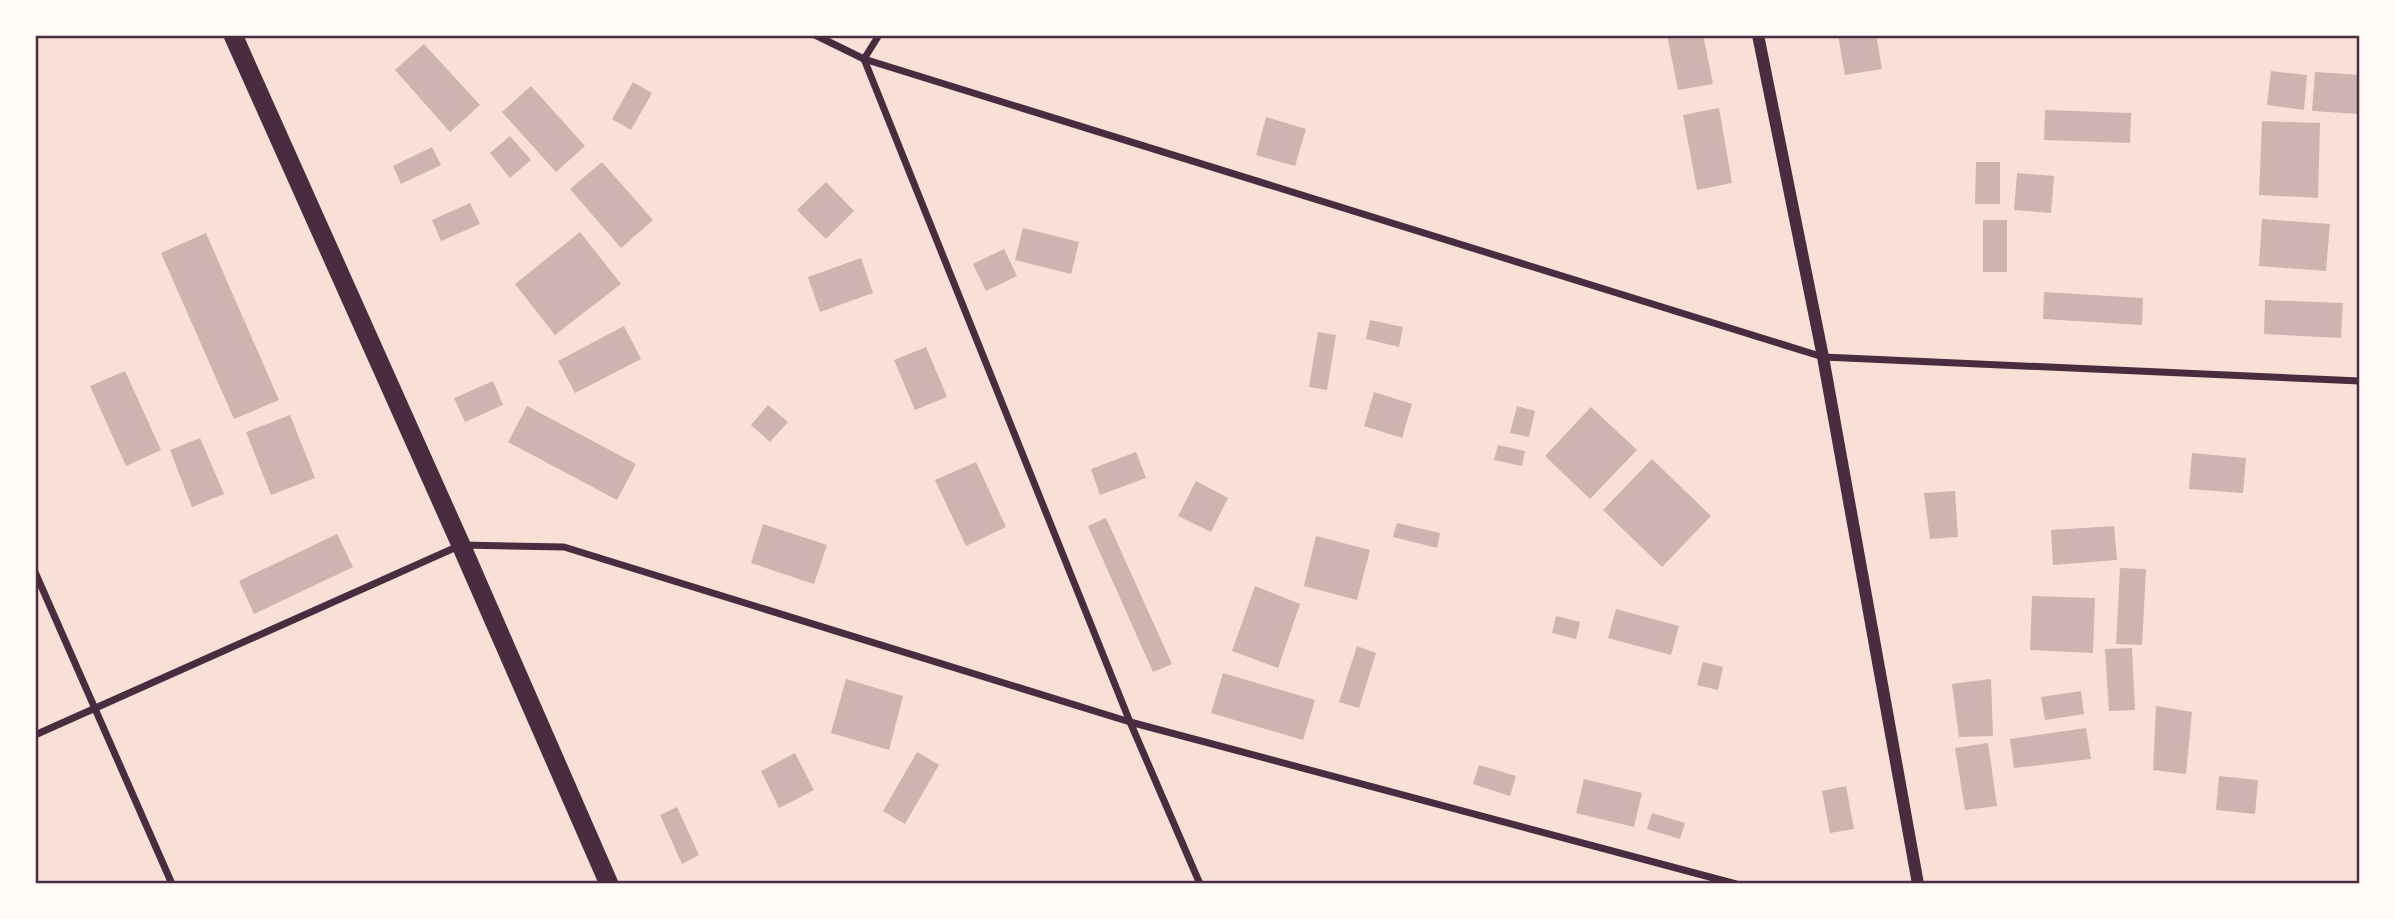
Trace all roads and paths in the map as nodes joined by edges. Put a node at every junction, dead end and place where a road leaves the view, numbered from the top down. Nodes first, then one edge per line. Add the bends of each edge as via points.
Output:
1 (233, 35) edge
2 (815, 35) edge
3 (879, 35) edge
4 (1758, 35) edge
5 (864, 59) junction
6 (1823, 357) junction
7 (2360, 381) edge
8 (461, 545) junction
9 (35, 572) edge
10 (95, 708) junction
11 (1130, 722) junction
12 (35, 734) edge
13 (172, 884) edge
14 (609, 884) edge
15 (1199, 884) edge
16 (1737, 884) edge
17 (1918, 884) edge

1 - 8 highway
2 - 5 street
3 - 5 street
4 - 6 street
5 - 6 street
5 - 11 street
6 - 7 street
6 - 17 street
8 - 10 street
8 - 11 street via 564,548
8 - 14 highway
9 - 10 street
10 - 12 street
10 - 13 street
11 - 15 street
11 - 16 street

